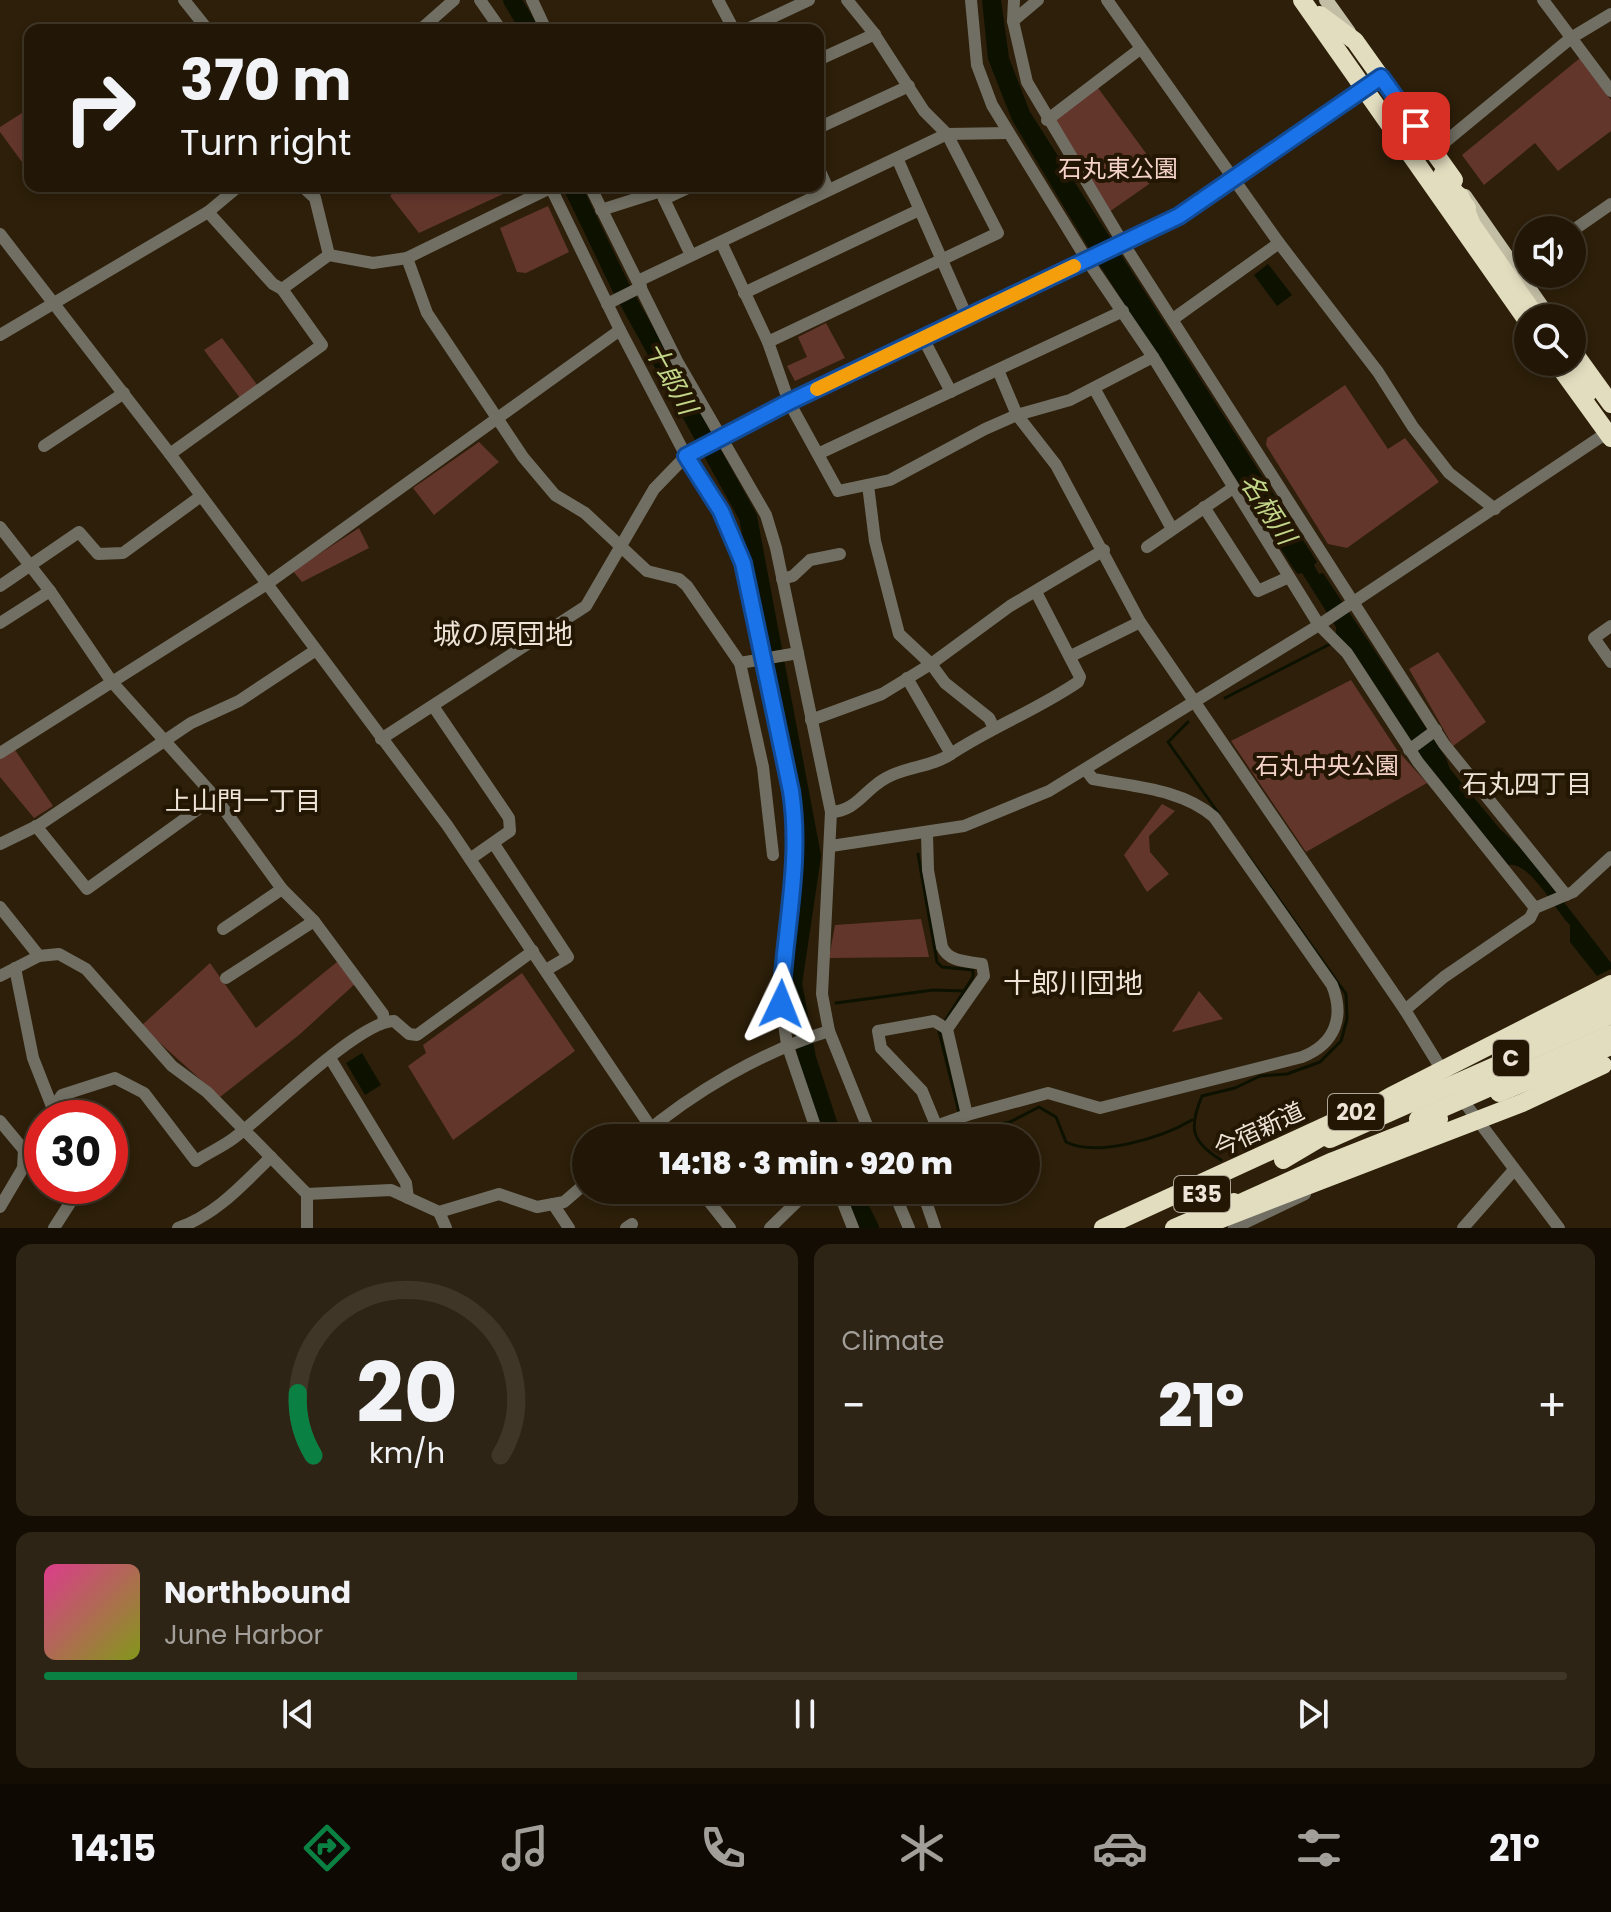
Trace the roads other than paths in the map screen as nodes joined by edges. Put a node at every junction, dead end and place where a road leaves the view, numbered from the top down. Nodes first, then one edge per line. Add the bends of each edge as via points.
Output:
1 (184, 0) edge
2 (454, 0) edge
3 (480, 0) edge
4 (718, 0) edge
5 (809, 0) edge
6 (847, 0) edge
7 (971, 0) edge
8 (1014, 0) edge
9 (1038, 0) edge
10 (1107, 0) edge
11 (1543, 0) edge
12 (537, 1) edge
13 (1316, 1) edge
14 (1611, 14) edge
15 (1013, 21) junction
16 (203, 24) edge
17 (427, 24) edge
18 (497, 24) edge
19 (544, 24) edge
20 (731, 24) edge
21 (758, 24) edge
22 (875, 34) junction
23 (1571, 38) junction
24 (1140, 49) junction
25 (824, 57) edge
26 (1372, 83) junction
27 (909, 86) junction
28 (1611, 91) edge
29 (1047, 120) junction
30 (824, 125) edge
31 (1009, 133) junction
32 (947, 134) junction
33 (1434, 151) junction
34 (897, 158) junction
35 (1235, 178) junction
36 (824, 180) edge
37 (828, 189) junction
38 (824, 191) edge
39 (232, 192) edge
40 (308, 192) edge
41 (540, 192) edge
42 (552, 192) edge
43 (593, 192) edge
44 (658, 192) edge
45 (661, 192) edge
46 (679, 192) edge
47 (822, 192) edge
48 (664, 199) junction
49 (1611, 204) edge
50 (601, 210) junction
51 (919, 210) junction
52 (208, 212) junction
53 (1586, 221) edge
54 (0, 234) edge
55 (721, 242) junction
56 (1123, 243) junction
57 (1279, 243) junction
58 (329, 255) junction
59 (691, 255) junction
60 (1514, 256) edge
61 (407, 258) junction
62 (943, 259) junction
63 (1087, 260) junction
64 (640, 284) junction
65 (282, 289) junction
66 (744, 293) junction
67 (56, 303) junction
68 (607, 304) junction
69 (1516, 304) edge
70 (1517, 304) edge
71 (1527, 304) edge
72 (1538, 304) edge
73 (1123, 311) junction
74 (967, 317) junction
75 (1173, 319) junction
76 (620, 330) junction
77 (0, 335) edge
78 (923, 338) junction
79 (768, 342) junction
80 (1153, 357) junction
81 (998, 370) junction
82 (1586, 370) edge
83 (1566, 376) edge
84 (1567, 376) edge
85 (1577, 376) edge
86 (1094, 388) junction
87 (951, 392) junction
88 (124, 393) junction
89 (1582, 400) junction
90 (789, 402) junction
91 (1611, 405) edge
92 (1017, 415) junction
93 (499, 420) junction
94 (1610, 435) edge
95 (721, 437) junction
96 (44, 446) dead end
97 (820, 453) junction
98 (170, 454) junction
99 (686, 456) junction
100 (868, 485) junction
101 (1233, 488) junction
102 (201, 496) junction
103 (1204, 507) junction
104 (1495, 509) junction
105 (0, 527) edge
106 (1171, 527) junction
107 (622, 547) junction
108 (1147, 547) dead end
109 (1104, 550) junction
110 (840, 554) dead end
111 (32, 567) junction
112 (1289, 577) junction
113 (782, 579) junction
114 (267, 584) junction
115 (0, 586) edge
116 (50, 591) junction
117 (1036, 592) junction
118 (1351, 602) junction
119 (1140, 622) junction
120 (0, 623) edge
121 (1319, 625) junction
122 (1611, 626) edge
123 (316, 650) junction
124 (798, 653) junction
125 (1071, 656) junction
126 (762, 660) junction
127 (1611, 662) edge
128 (740, 663) junction
129 (931, 664) junction
130 (907, 678) junction
131 (112, 682) junction
132 (1196, 703) junction
133 (433, 706) junction
134 (811, 720) junction
135 (993, 726) junction
136 (1436, 730) junction
137 (381, 739) junction
138 (166, 742) junction
139 (1409, 750) junction
140 (0, 753) edge
141 (951, 754) junction
142 (1086, 770) junction
143 (215, 797) junction
144 (831, 812) junction
145 (36, 826) junction
146 (927, 834) junction
147 (0, 844) edge
148 (494, 844) junction
149 (831, 846) junction
150 (773, 855) dead end
151 (1611, 857) edge
152 (470, 859) junction
153 (282, 889) junction
154 (1566, 895) junction
155 (0, 907) edge
156 (1535, 908) junction
157 (314, 921) junction
158 (223, 929) dead end
159 (533, 951) junction
160 (39, 956) junction
161 (15, 968) junction
162 (546, 970) junction
163 (0, 976) edge
164 (226, 978) dead end
165 (1611, 984) edge
166 (1611, 1000) edge
167 (1405, 1010) junction
168 (1611, 1015) edge
169 (384, 1021) junction
170 (947, 1029) junction
171 (829, 1031) junction
172 (1611, 1034) edge
173 (787, 1044) junction
174 (1611, 1046) edge
175 (330, 1058) junction
176 (1611, 1060) edge
177 (1443, 1072) junction
178 (46, 1100) edge
179 (59, 1100) edge
180 (1466, 1106) junction
181 (1415, 1111) junction
182 (967, 1115) junction
183 (1440, 1119) junction
184 (0, 1121) edge
185 (648, 1124) edge
186 (665, 1124) edge
187 (814, 1124) edge
188 (866, 1124) edge
189 (936, 1124) edge
190 (939, 1124) edge
191 (243, 1130) junction
192 (24, 1155) joint
193 (271, 1157) junction
194 (1283, 1160) junction
195 (1333, 1161) junction
196 (1513, 1171) junction
197 (307, 1194) junction
198 (572, 1195) edge
199 (408, 1198) junction
200 (69, 1204) edge
201 (553, 1204) junction
202 (711, 1204) edge
203 (795, 1204) edge
204 (844, 1204) edge
205 (899, 1204) edge
206 (927, 1204) edge
207 (0, 1207) edge
208 (439, 1212) junction
209 (54, 1228) edge
210 (178, 1228) edge
211 (307, 1228) edge
212 (446, 1228) edge
213 (569, 1228) edge
214 (730, 1228) edge
215 (770, 1228) edge
216 (853, 1228) edge
217 (909, 1228) edge
218 (935, 1228) edge
219 (1103, 1228) edge
220 (1122, 1228) edge
221 (1174, 1228) edge
222 (1189, 1228) edge
223 (1198, 1228) edge
224 (1208, 1228) edge
225 (1234, 1228) edge
226 (1463, 1228) edge
227 (1559, 1228) edge

1 - 16 street
2 - 17 street
3 - 18 street
4 - 20 street
5 - 21 street
6 - 22 street
7 - 31 street via 977,65
8 - 15 street
9 - 15 street
10 - 24 street
11 - 23 street
12 - 19 street
13 - 26 highway, bridge
13 - 70 highway, bridge
13 - 71 highway, bridge via 1355,41 1454,180 1472,225
14 - 23 street
15 - 29 street via 1027,82
22 - 25 street
22 - 27 street
23 - 28 street
23 - 33 street
24 - 29 street
24 - 35 street
26 - 33 main road
26 - 35 street
26 - 69 highway, bridge via 1412,152
26 - 72 highway, bridge
27 - 30 street
27 - 32 street
29 - 56 street
31 - 32 street
31 - 63 street
32 - 34 street
32 - 62 street via 998,233
33 - 60 main road
34 - 37 street
34 - 51 street
35 - 56 street via 1179,216
35 - 57 street
36 - 37 street
37 - 38 street
39 - 52 street
40 - 58 street via 315,198
41 - 61 street
42 - 68 street
43 - 50 street
44 - 50 street
45 - 48 street
46 - 48 street
47 - 55 street
48 - 59 street
49 - 53 street
50 - 64 street
51 - 62 street
51 - 66 street
52 - 65 street
52 - 67 street
54 - 67 street
55 - 59 street
55 - 66 street
56 - 63 street
56 - 75 street
57 - 75 street
57 - 104 street via 1449,473
58 - 61 street via 373,263
58 - 65 street
59 - 64 street
61 - 93 street via 427,313
62 - 74 street
62 - 79 street
63 - 73 street
63 - 74 street
64 - 68 street
64 - 95 street
65 - 98 street via 322,345
66 - 79 street
67 - 77 street
67 - 88 street
68 - 76 street
73 - 80 street
73 - 81 street
74 - 78 street
75 - 118 street
76 - 93 street
76 - 99 street
78 - 87 street
78 - 90 street
79 - 90 street
80 - 86 street
80 - 101 street
81 - 87 street
81 - 92 street
82 - 91 highway, bridge
83 - 89 main road
84 - 94 highway, bridge
85 - 89 highway via 1588,393
86 - 92 street
86 - 106 street
87 - 97 street
88 - 96 street
88 - 98 street
89 - 94 main road
90 - 95 street
90 - 97 street
92 - 100 street via 890,480
92 - 109 street via 1056,465
93 - 107 street via 555,495 585,513
93 - 114 street
94 - 104 street
95 - 99 street
95 - 113 street via 766,515
97 - 100 street via 838,491
98 - 102 street
99 - 107 street via 654,489
99 - 126 street via 721,511 743,563
100 - 129 street via 875,541 899,634
101 - 103 street
101 - 112 street
102 - 111 street via 123,553 98,554 79,532
102 - 114 street
103 - 106 street
103 - 112 street via 1258,591
104 - 118 street
105 - 111 street
106 - 108 street
107 - 128 street via 647,571 687,586
107 - 133 street via 586,606
109 - 117 street
109 - 119 street
110 - 113 street via 810,560
111 - 115 street
111 - 116 street
112 - 121 street
113 - 124 street
114 - 123 street
114 - 131 street
116 - 120 street
116 - 131 street
117 - 125 street
117 - 129 street
118 - 121 street
118 - 136 street
119 - 125 street
119 - 132 street
121 - 132 street
121 - 139 street via 1337,642
122 - 127 street via 1594,638
123 - 137 street
123 - 138 street
124 - 126 street
124 - 134 street
125 - 135 street via 1078,682 1045,704
126 - 128 street
126 - 173 street via 796,823 794,891 781,989
128 - 150 street via 763,767
129 - 130 street
129 - 135 street
130 - 134 street via 882,694
130 - 141 street
131 - 138 street
131 - 140 street
132 - 142 street
132 - 167 street
133 - 137 street
133 - 148 street via 509,818 510,831
134 - 144 street
135 - 141 street
136 - 139 street
136 - 154 street
137 - 152 street
138 - 143 street
138 - 145 street
139 - 156 street
141 - 144 street via 878,783 861,802
142 - 146 street via 1002,813
142 - 182 street via 1093,779 1180,796 1214,817 1332,985 1339,1015 1333,1035 1318,1051 1302,1057 1100,1108 1048,1093
143 - 145 street via 87,889
143 - 153 street
144 - 149 street
145 - 147 street
146 - 149 street
146 - 170 street via 942,947 954,960 982,964 984,976
148 - 152 street
148 - 162 street via 568,957
149 - 171 street via 821,958
151 - 154 street
152 - 159 street
153 - 157 street
153 - 158 street
154 - 156 street
155 - 160 street
156 - 167 street via 1530,918
157 - 164 street
157 - 169 street
159 - 162 street
159 - 169 street via 417,1035
160 - 161 street
160 - 191 street via 59,954 86,969 172,1066 207,1092
161 - 163 street
161 - 178 street
162 - 185 street
165 - 194 highway, bridge via 1391,1096
166 - 177 highway, 今宿新道 / 202
167 - 177 street
168 - 181 highway, C, bridge
169 - 175 street
170 - 182 street
170 - 189 street via 934,1021 878,1031 881,1048 922,1091
171 - 173 street
171 - 188 street
172 - 181 highway, bridge
173 - 186 street via 718,1082
173 - 187 street
174 - 180 highway, 202
175 - 191 street
175 - 199 street via 406,1183
176 - 223 highway, bridge via 1522,1103
177 - 180 street
177 - 219 highway, 今宿新道 / 202
179 - 191 street via 115,1078 144,1093 196,1161
180 - 183 highway, 202
180 - 196 street
181 - 194 highway, E35, bridge
181 - 221 highway, E35
182 - 190 street
183 - 195 highway, 202
183 - 225 street via 1344,1168 1300,1198
184 - 192 street
191 - 193 street
192 - 207 street via 23,1168
193 - 197 street
193 - 210 street via 222,1204
194 - 220 highway, E35
195 - 222 highway, 202
195 - 224 highway
196 - 226 street
196 - 227 street
197 - 199 street via 368,1189 391,1190
197 - 211 street
198 - 201 street
199 - 208 street
200 - 209 street
201 - 208 street via 537,1207 499,1194
201 - 213 street
202 - 214 street
203 - 215 street
204 - 216 street
205 - 217 street
206 - 218 street
208 - 212 street

